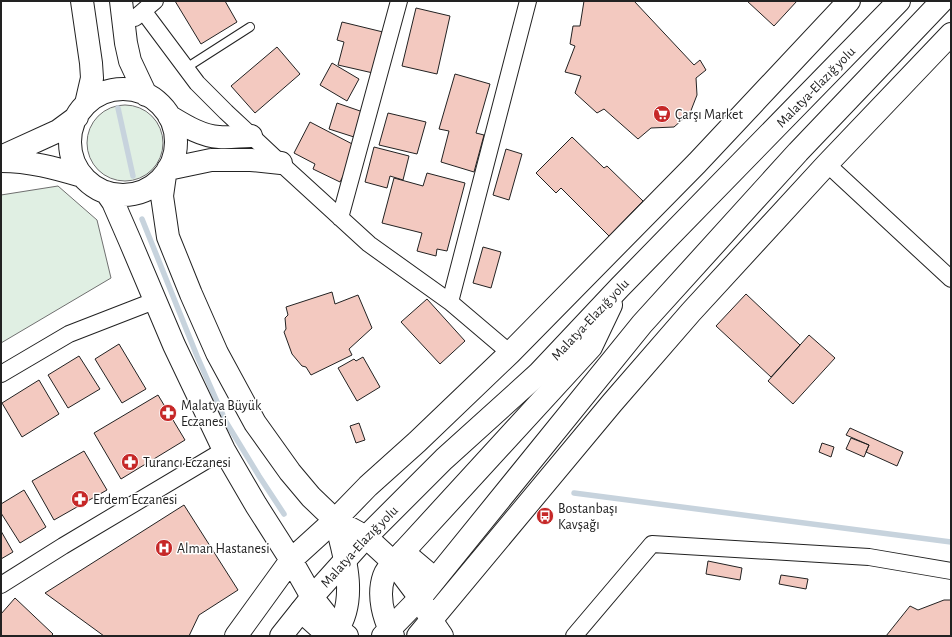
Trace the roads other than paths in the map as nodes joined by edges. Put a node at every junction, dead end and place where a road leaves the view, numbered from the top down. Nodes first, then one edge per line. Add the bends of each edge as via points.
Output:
1 (82, 1) edge
2 (121, 1) edge
3 (399, 1) edge
4 (528, 1) edge
5 (848, 1) edge
6 (892, 1) edge
7 (899, 1) edge
8 (942, 1) edge
9 (149, 6) edge
10 (124, 27) junction
11 (250, 27) dead end
12 (951, 34) edge
13 (861, 40) junction
14 (186, 68) junction
15 (146, 95) junction
16 (82, 110) junction
17 (169, 116) junction
18 (251, 136) junction
19 (1, 157) edge
20 (1, 161) edge
21 (281, 163) junction
22 (827, 164) junction
23 (166, 172) junction
24 (82, 176) junction
25 (106, 192) junction
26 (340, 218) junction
27 (951, 279) edge
28 (619, 288) junction
29 (154, 301) junction
30 (450, 302) junction
31 (510, 353) junction
32 (1, 374) edge
33 (224, 450) junction
34 (335, 520) junction
35 (366, 537) junction
36 (398, 557) junction
37 (291, 560) junction
38 (345, 560) junction
39 (951, 571) edge
40 (435, 579) junction
41 (1, 585) edge
42 (420, 598) junction
43 (307, 604) junction
44 (430, 631) edge
45 (337, 634) edge
46 (389, 634) edge
47 (236, 636) edge
48 (281, 636) edge
49 (574, 636) edge

1 - 16 main road via 92,78
2 - 10 main road
3 - 26 street
4 - 30 street
5 - 31 main road via 697,163
6 - 13 main road
7 - 13 main road, Malatya-Elazığ yolu
8 - 40 main road via 798,152 642,324
9 - 10 street
9 - 14 street
10 - 15 main road via 130,61
11 - 14 lane
12 - 22 main road
13 - 28 main road, Malatya-Elazığ yolu
14 - 18 street
15 - 16 main road via 131,90 115,90 100,95
15 - 17 main road via 159,104
16 - 19 main road via 58,131
16 - 24 main road via 71,132 70,147 74,163
17 - 18 main road via 206,135
17 - 23 main road via 176,142 175,154
18 - 21 street
20 - 24 main road via 42,165
21 - 23 main road via 211,160
21 - 26 street
22 - 27 street
22 - 44 main road via 612,403
23 - 25 main road via 152,187 135,194
23 - 34 main road via 162,196 168,237 217,352 255,422 290,472 310,497
24 - 25 main road via 91,185
25 - 29 main road via 113,202
26 - 30 street via 369,244
28 - 35 main road, Malatya-Elazığ yolu via 538,374 444,459
28 - 36 main road via 591,347
29 - 32 street via 69,334
29 - 33 main road
30 - 31 street
31 - 34 main road
33 - 37 main road
33 - 41 street
34 - 35 main road
34 - 37 main road
34 - 38 main road
35 - 36 main road
35 - 38 main road, Malatya-Elazığ yolu
36 - 40 main road
36 - 42 main road
36 - 46 main road via 384,575 382,588 383,608
37 - 43 main road
37 - 47 main road
38 - 43 main road, Malatya-Elazığ yolu
38 - 45 main road via 348,574 347,608
39 - 49 street via 869,557 652,544
40 - 42 main road
42 - 44 main road
42 - 46 main road
43 - 45 main road
43 - 48 main road, Malatya-Elazığ yolu

